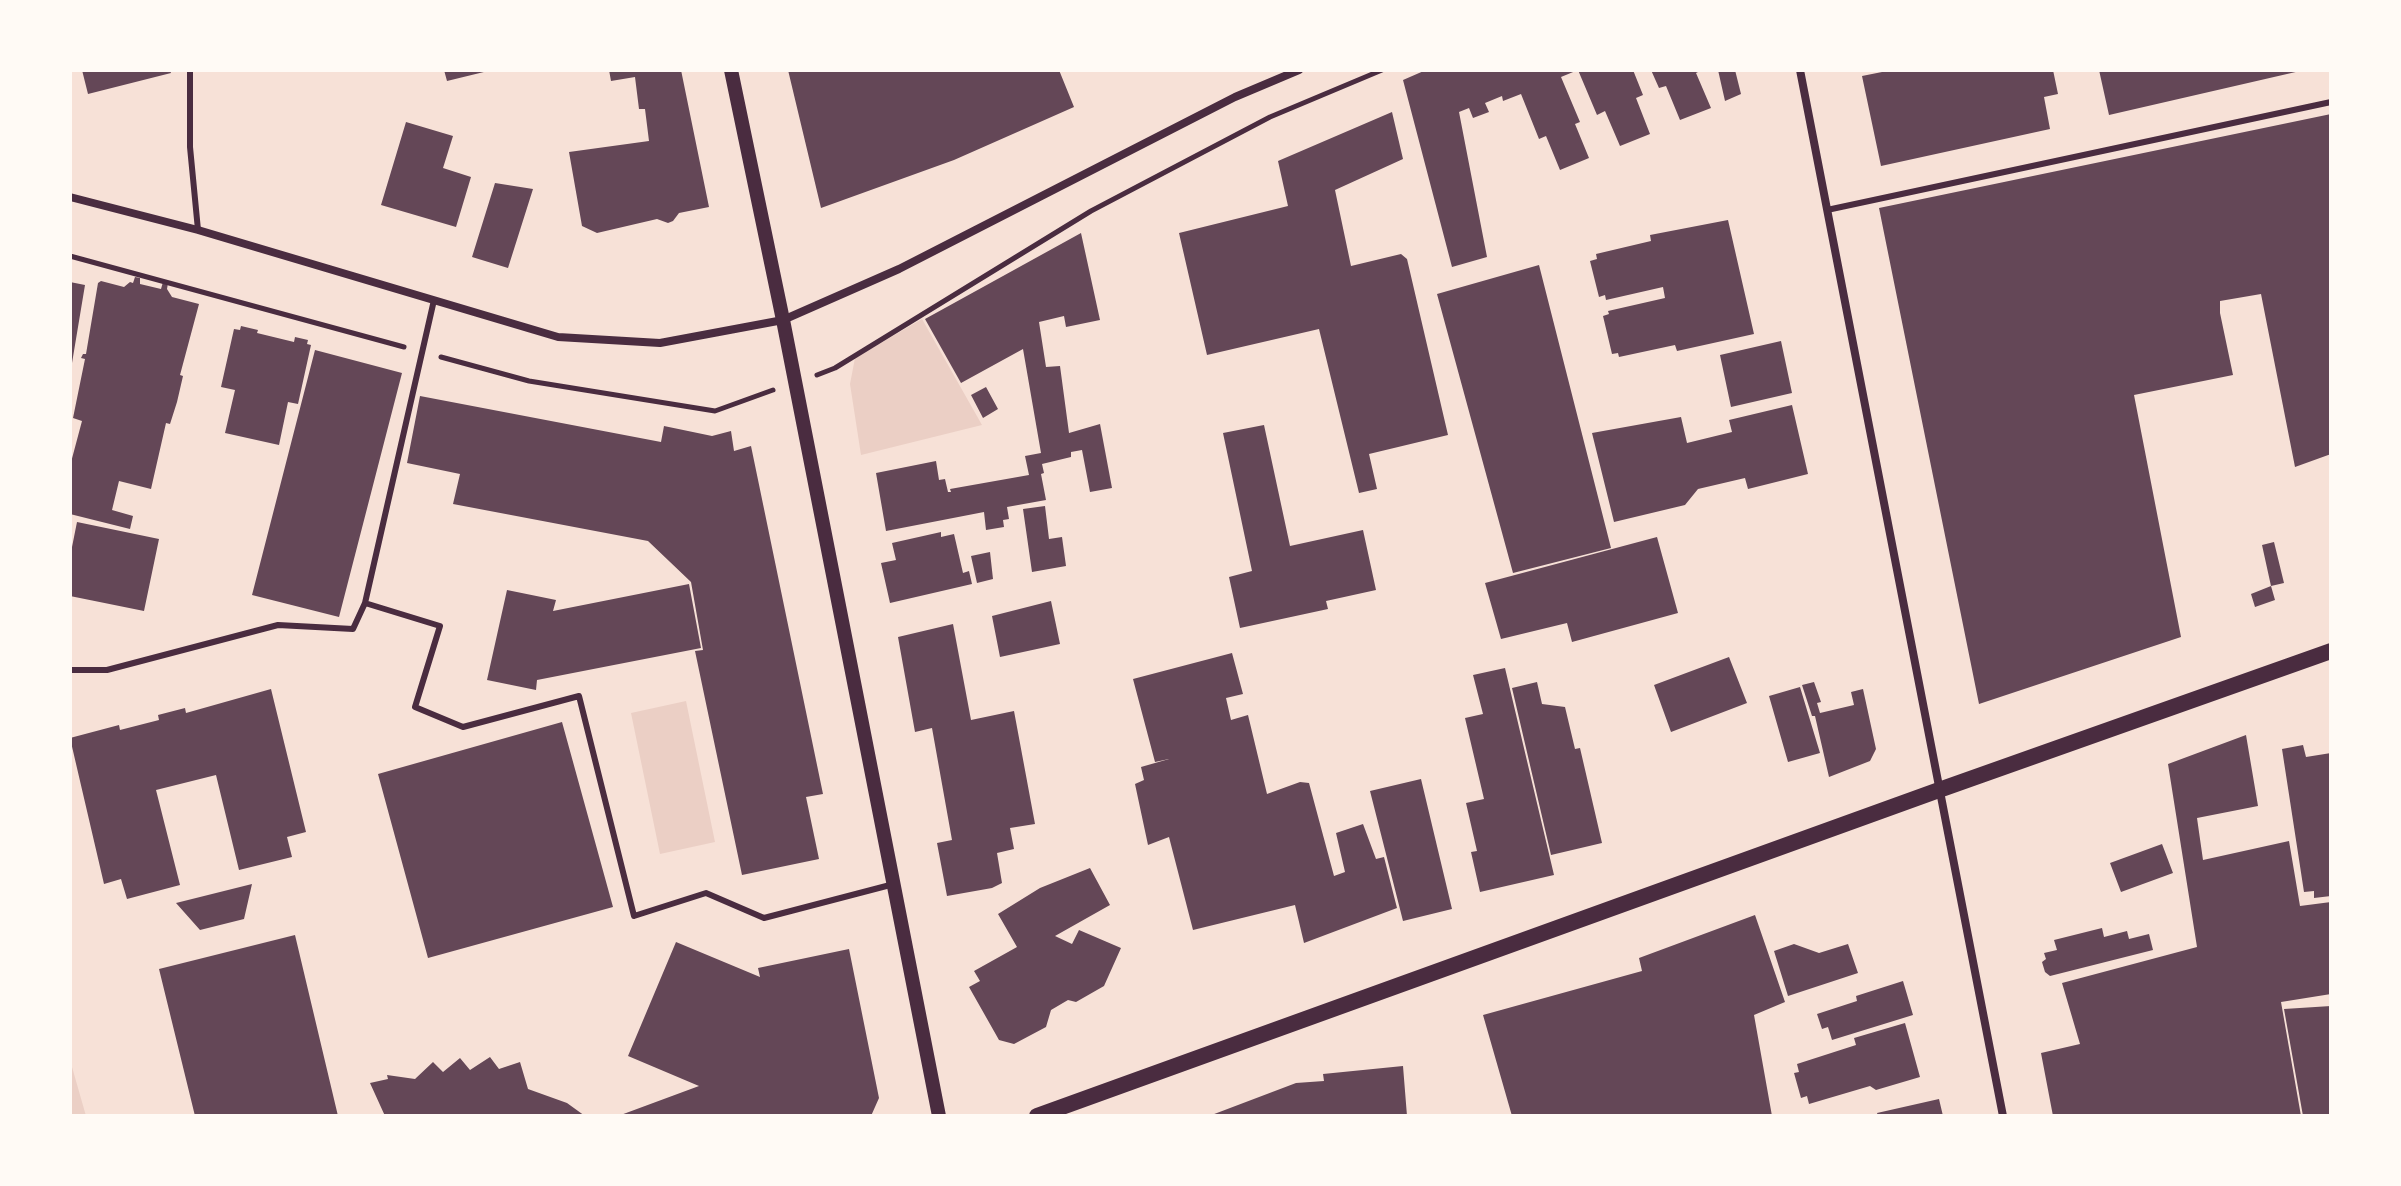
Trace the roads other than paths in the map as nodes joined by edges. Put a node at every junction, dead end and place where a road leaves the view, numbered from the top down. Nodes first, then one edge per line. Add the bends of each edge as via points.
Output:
1 (190, 70) edge
2 (731, 70) edge
3 (1299, 70) edge
4 (1800, 70) edge
5 (2331, 102) edge
6 (70, 197) edge
7 (1827, 210) junction
8 (198, 230) junction
9 (434, 300) junction
10 (783, 320) junction
11 (365, 603) junction
12 (2331, 651) edge
13 (70, 670) edge
14 (1939, 790) junction
15 (894, 884) junction
16 (939, 1116) edge
17 (1037, 1116) edge
18 (2003, 1116) edge

1 - 8 lane
2 - 10 street
3 - 10 street via 1235,97 899,269
4 - 7 street
5 - 7 lane
6 - 8 street
7 - 14 street
8 - 9 street
9 - 10 street via 558,337 660,343
9 - 11 lane
10 - 15 street
11 - 13 lane via 353,629 278,625 107,670
11 - 15 lane via 440,626 415,707 463,727 579,696 634,916 706,893 764,918
12 - 14 main road
14 - 17 main road
14 - 18 street
15 - 16 street

